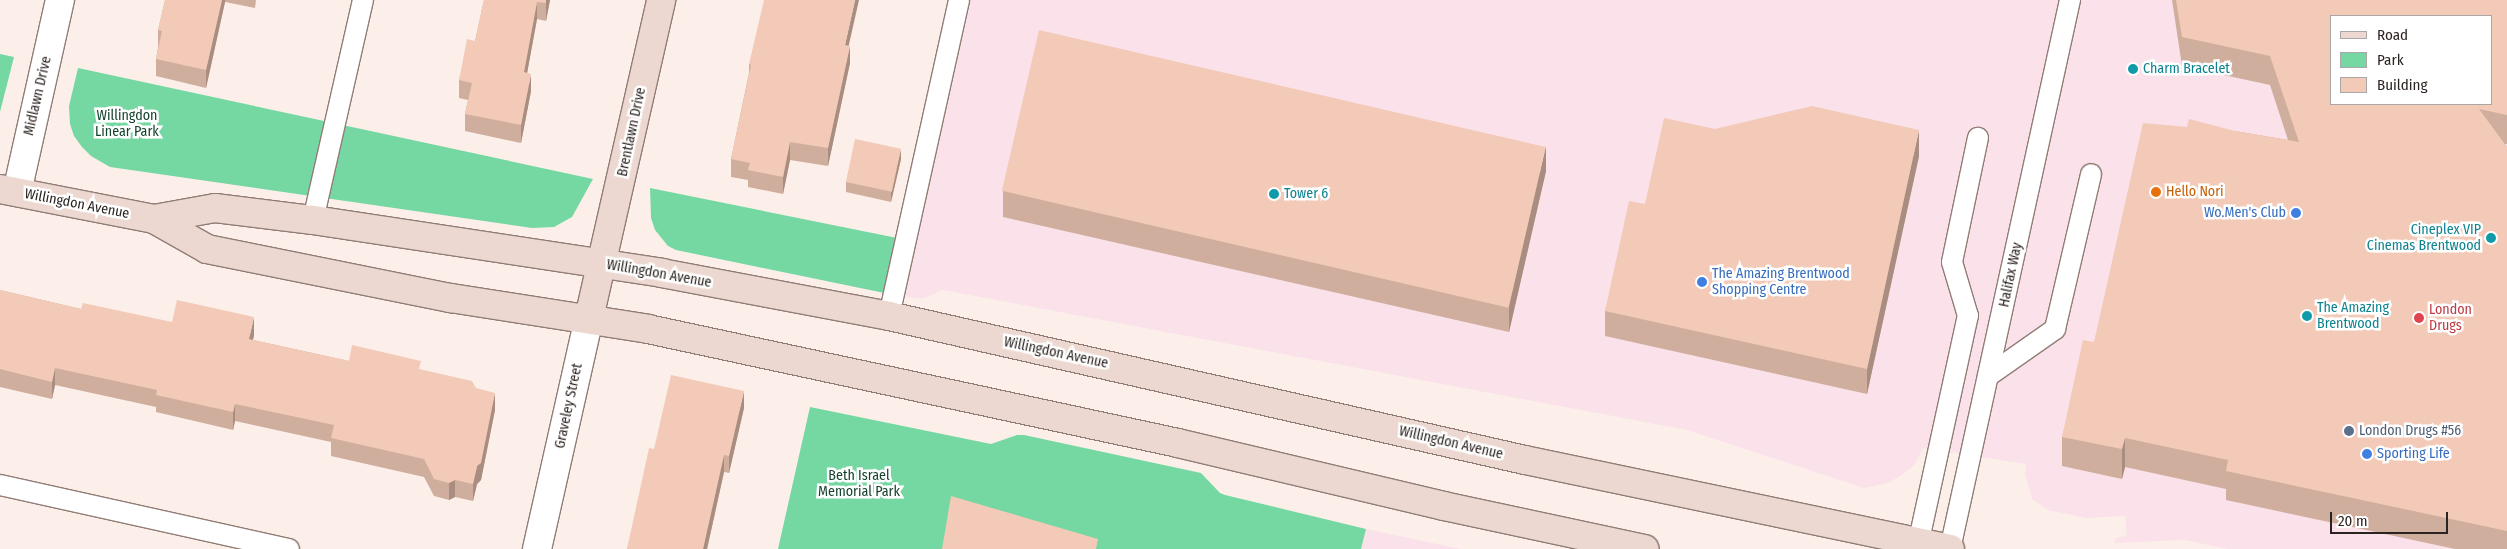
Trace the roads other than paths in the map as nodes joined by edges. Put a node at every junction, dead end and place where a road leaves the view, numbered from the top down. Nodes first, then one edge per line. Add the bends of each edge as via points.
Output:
1 (60, 0) edge
2 (363, 0) edge
3 (661, 0) edge
4 (959, 0) edge
5 (2070, 0) edge
6 (1978, 138) dead end
7 (2091, 174) dead end
8 (9, 191) edge
9 (154, 219) junction
10 (313, 220) junction
11 (602, 263) junction
12 (889, 316) junction
13 (590, 318) junction
14 (1988, 376) junction
15 (0, 485) edge
16 (1918, 546) edge
17 (289, 549) edge
18 (537, 549) edge
19 (1644, 549) edge
20 (1950, 549) edge

1 - 8 street, Midlawn Drive
2 - 10 lane
3 - 11 main road, Brentlawn Drive
4 - 12 lane
5 - 14 lane, Halifax Way
6 - 16 lane via 1952,262 1968,316
7 - 14 lane via 2056,330
8 - 9 main road, Willingdon Avenue
9 - 10 main road, Willingdon Avenue via 215,208
9 - 13 main road, Willingdon Avenue via 207,249 452,298
10 - 11 main road, Willingdon Avenue
11 - 12 main road, Willingdon Avenue
11 - 13 main road, Graveley Street
12 - 16 main road, Willingdon Avenue
13 - 18 street, Graveley Street
13 - 19 main road, Willingdon Avenue via 1178,444
14 - 20 lane, Halifax Way
15 - 17 lane
16 - 20 main road, Willingdon Avenue

